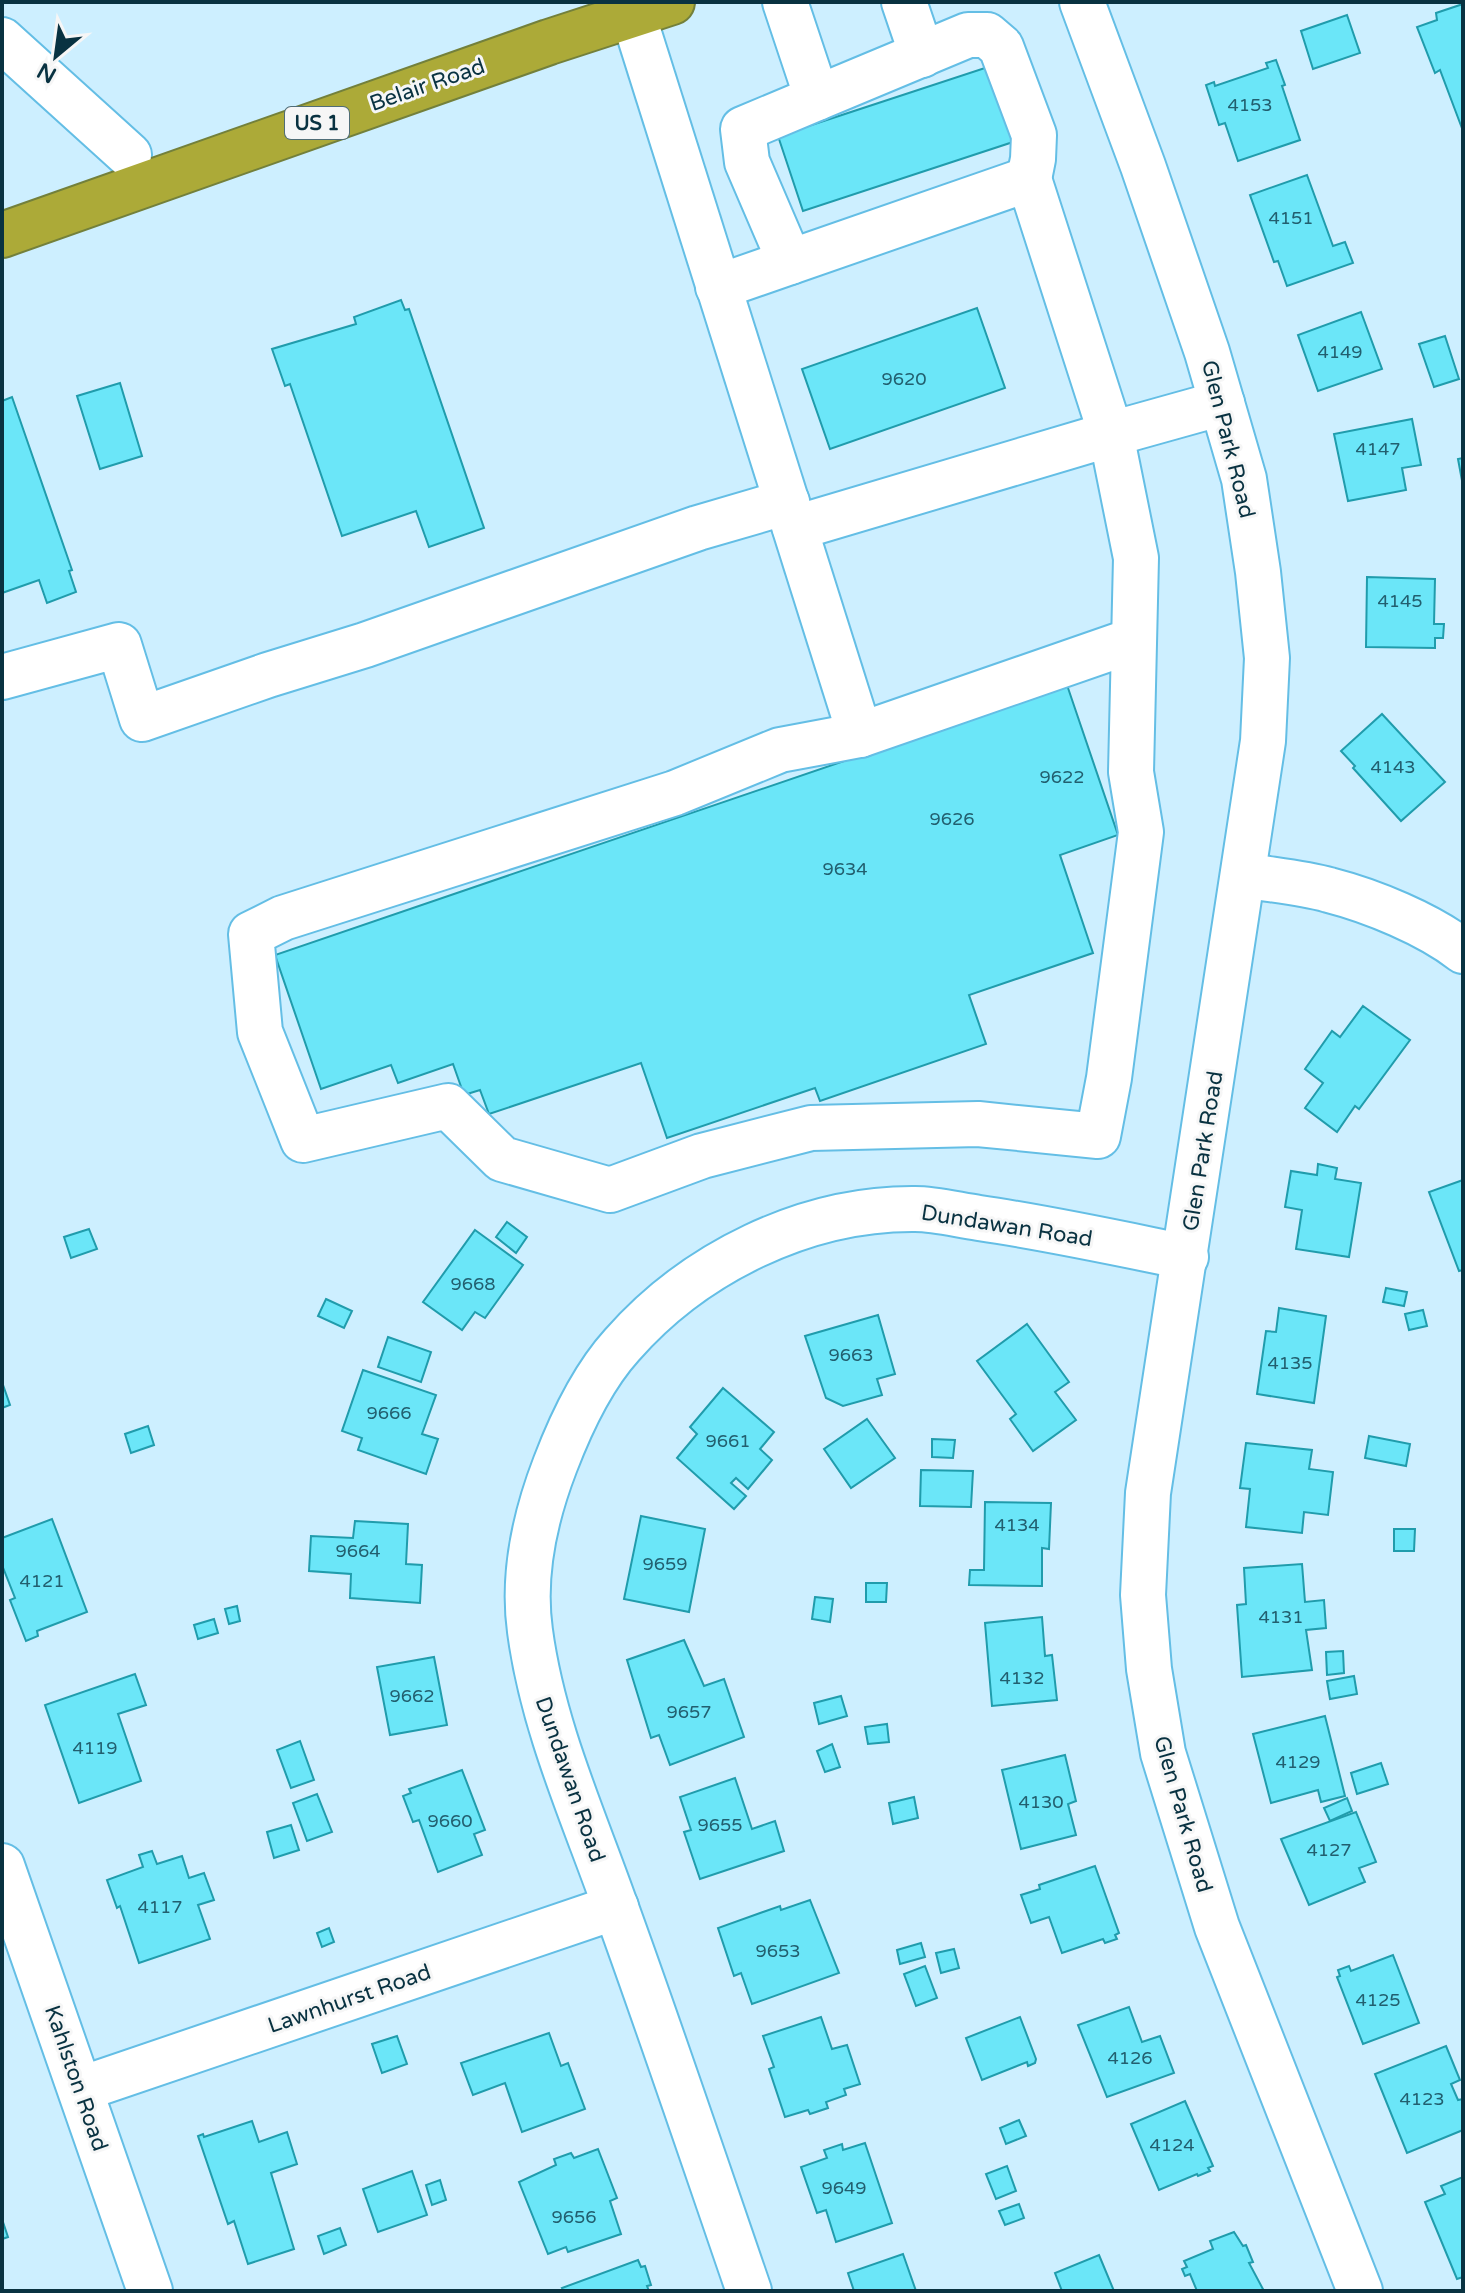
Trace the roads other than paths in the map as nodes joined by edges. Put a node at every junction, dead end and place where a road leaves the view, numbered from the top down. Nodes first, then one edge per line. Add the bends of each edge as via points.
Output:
1 (785, 2) edge
2 (904, 2) edge
3 (1082, 2) edge
4 (645, 6) edge
5 (2, 40) edge
6 (922, 55) junction
7 (817, 98) junction
8 (129, 155) dead end
9 (1029, 179) junction
10 (2, 235) edge
11 (790, 262) junction
12 (718, 287) junction
13 (1222, 403) junction
14 (1111, 434) junction
15 (791, 515) junction
16 (1134, 640) junction
17 (2, 677) edge
18 (860, 735) junction
19 (1243, 875) junction
20 (1463, 951) edge
21 (1186, 1257) junction
22 (2, 1866) edge
23 (616, 1907) junction
24 (81, 2089) junction
25 (150, 2291) edge
26 (749, 2291) edge
27 (1360, 2291) edge

1 - 7 street
2 - 6 street
3 - 13 street, Glen Park Road
4 - 10 highway, Belair Road / US 1
4 - 12 street
5 - 8 street
6 - 7 street
6 - 9 street via 968,35 987,35 1001,47 1034,135
7 - 11 street via 743,129 747,162
9 - 11 street
9 - 14 street
11 - 12 street
12 - 15 street
13 - 14 street
13 - 19 street, Glen Park Road via 1244,479 1267,658 1263,741
14 - 15 street
14 - 16 street via 1136,558
15 - 17 street via 698,528 142,719 119,645
15 - 18 street
16 - 18 street
16 - 18 street via 1131,772 1141,832 1098,1136 978,1124 811,1128 702,1156 610,1190 502,1159 448,1106 303,1140 260,1032 251,934 283,918 675,793 780,750
19 - 20 street via 1329,890 1400,915
19 - 21 street, Glen Park Road
21 - 23 street, Dundawan Road via 916,1209 846,1215 783,1232 691,1282 621,1346 573,1421 545,1489 532,1538 528,1584 536,1672 552,1734
21 - 27 street, Glen Park Road via 1148,1493 1143,1595 1163,1753 1217,1927
22 - 24 street, Kahlston Road
23 - 24 street, Lawnhurst Road
23 - 26 street, Dundawan Road
24 - 25 street, Kahlston Road

